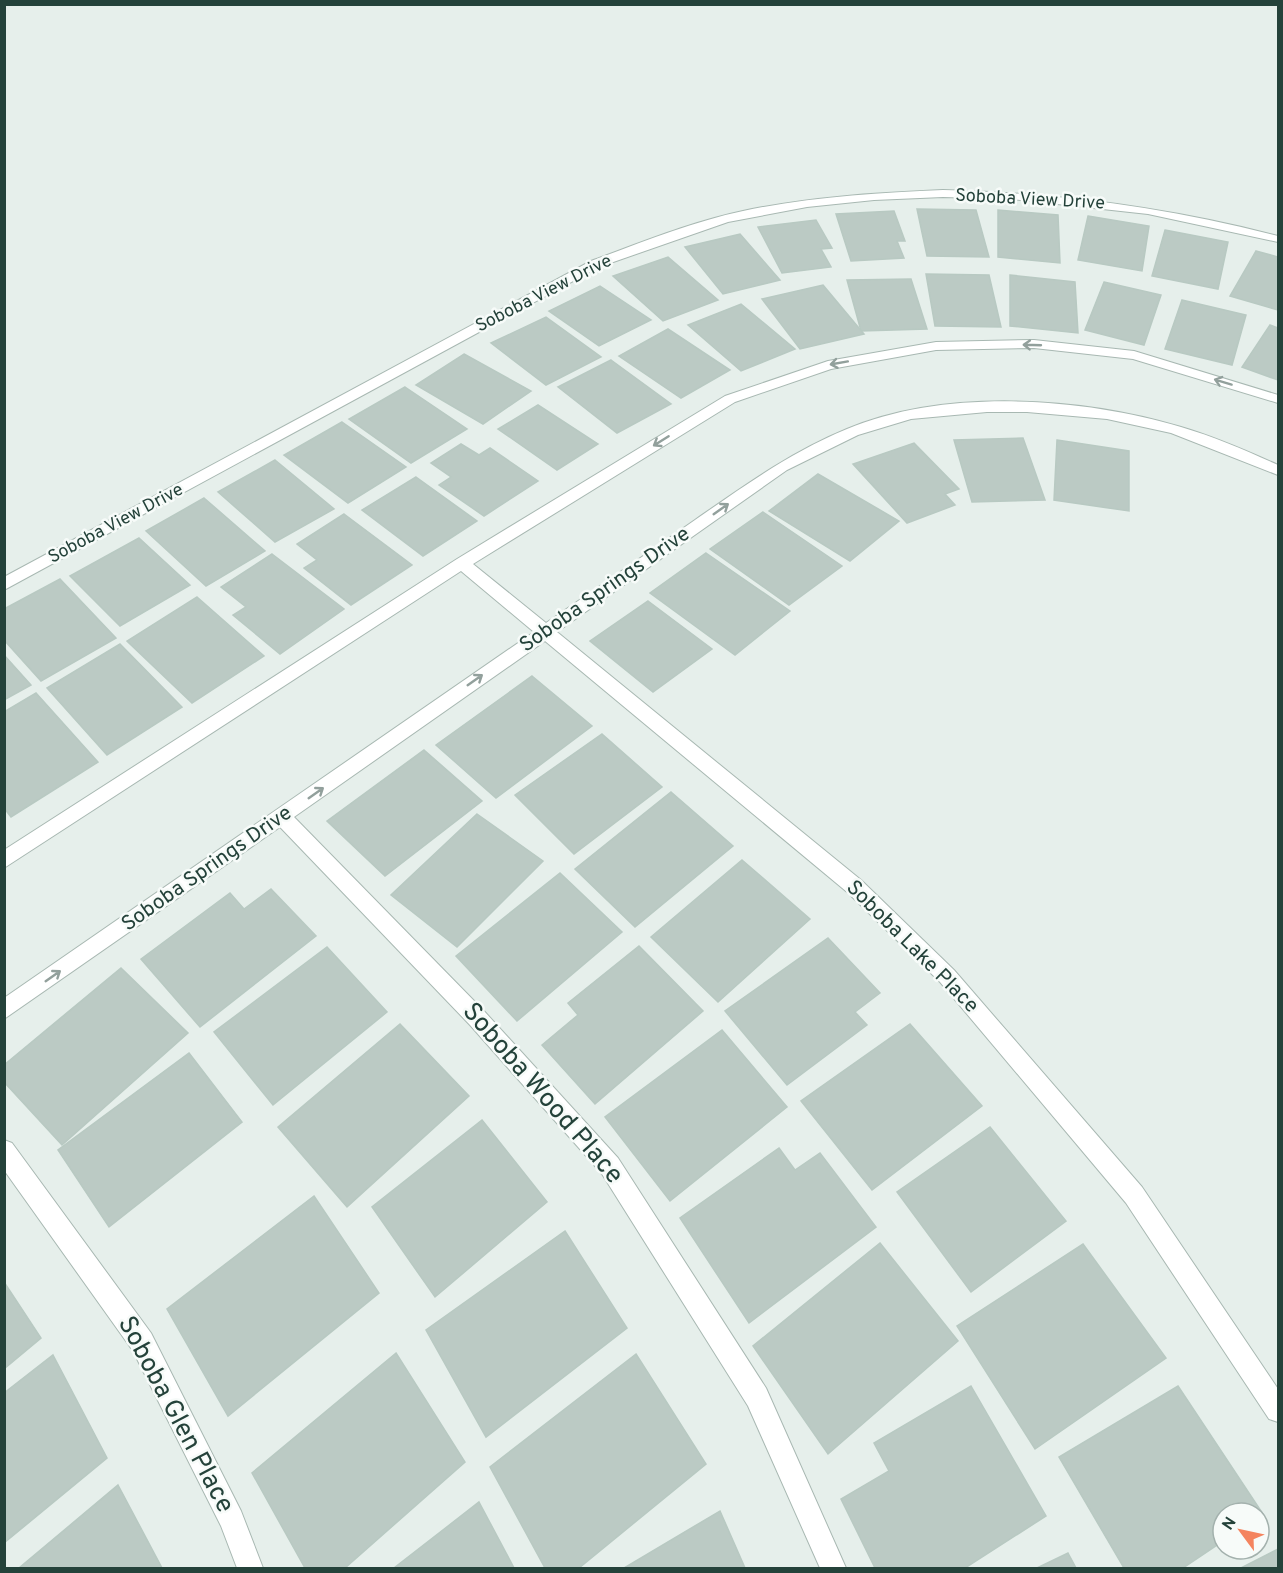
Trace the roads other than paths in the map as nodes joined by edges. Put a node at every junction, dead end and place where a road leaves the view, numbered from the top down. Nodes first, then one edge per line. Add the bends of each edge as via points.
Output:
1 (1278, 239) edge
2 (1278, 399) edge
3 (1278, 470) edge
4 (462, 563) junction
5 (4, 584) edge
6 (544, 632) junction
7 (282, 817) junction
8 (4, 860) edge
9 (4, 1010) edge
10 (4, 1151) edge
11 (1278, 1410) edge
12 (250, 1569) edge
13 (833, 1569) edge

1 - 5 street, Soboba View Drive via 1145,209 1049,197 941,195 835,199 742,215 665,237 596,264
2 -> 4 street via 1134,355 1034,344 936,346 828,365 730,399
6 -> 3 street, Soboba Springs Drive via 782,467 878,423 929,413 1014,406 1092,412 1175,429
4 - 6 street, Soboba Lake Place
4 - 8 street
7 -> 6 street, Soboba Springs Drive
6 - 11 street, Soboba Lake Place via 854,886 947,976 1134,1195
9 -> 7 street, Soboba Springs Drive
7 - 13 street, Soboba Wood Place via 477,1018 610,1166 757,1397
10 - 12 street, Soboba Glen Place via 142,1342 232,1520

